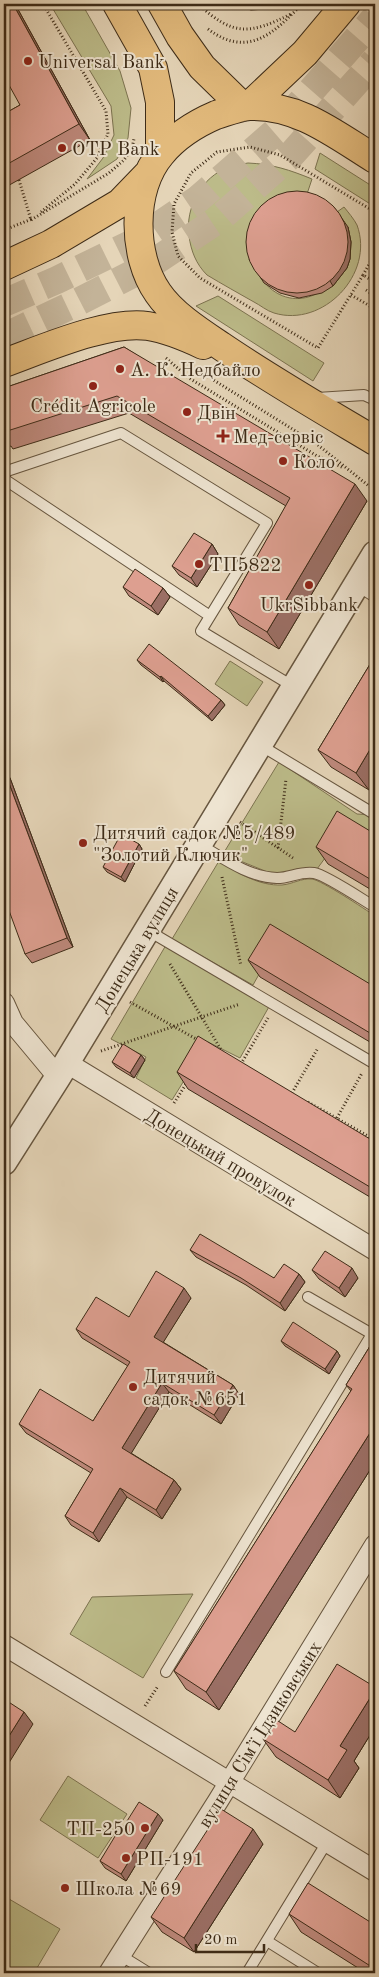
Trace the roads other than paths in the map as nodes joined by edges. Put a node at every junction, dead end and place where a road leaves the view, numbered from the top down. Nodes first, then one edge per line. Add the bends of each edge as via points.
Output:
1 (117, 4) edge
2 (162, 4) edge
3 (346, 4) edge
4 (246, 107) junction
5 (375, 159) edge
6 (154, 164) junction
7 (4, 266) edge
8 (4, 362) edge
9 (251, 367) junction
10 (298, 395) junction
11 (375, 400) edge
12 (375, 442) edge
13 (4, 472) edge
14 (4, 479) edge
15 (375, 554) edge
16 (366, 591) edge
17 (210, 616) junction
18 (294, 687) junction
19 (260, 744) junction
20 (375, 811) edge
21 (208, 849) junction
22 (375, 908) edge
23 (148, 930) junction
24 (4, 1003) edge
25 (372, 1062) edge
26 (62, 1070) junction
27 (4, 1162) edge
28 (375, 1250) edge
29 (308, 1297) dead end
30 (374, 1332) edge
31 (375, 1545) edge
32 (4, 1645) edge
33 (166, 1672) road end
34 (229, 1783) junction
35 (327, 1842) junction
36 (375, 1871) edge
37 (267, 1941) junction
38 (120, 1955) junction
39 (109, 1973) edge
40 (149, 1973) edge
41 (247, 1973) edge
42 (318, 1973) edge

1 - 6 main road via 153,68 160,102
2 - 4 main road via 202,67
3 - 4 main road via 305,53
4 - 5 main road via 278,108 306,116
4 - 6 main road via 200,122 176,139
6 - 7 main road via 120,203 51,244
6 - 9 main road via 140,207 137,234 144,264 158,293 187,323
8 - 9 main road via 107,327 148,326 186,337
9 - 10 main road
10 - 11 lane via 326,399 364,395
10 - 12 main road
13 - 17 lane via 120,433 267,523
14 - 17 lane
15 - 16 street, Донецька вулиця
16 - 18 street, Донецька вулиця
17 - 18 lane via 201,630
18 - 19 street, Донецька вулиця
19 - 20 lane via 371,812
19 - 21 street, Донецька вулиця
21 - 22 lane via 236,866 266,878 285,878 298,872 316,874
21 - 23 street, Донецька вулиця
23 - 25 lane
23 - 26 street, Донецька вулиця
24 - 26 street, Донецький провулок via 12,1023
26 - 27 street, Донецька вулиця
26 - 28 street, Донецький провулок
29 - 30 lane
30 - 33 lane
31 - 34 street, вулиця Сімʼї Ідзиковських
32 - 34 street
34 - 35 street
34 - 38 street, вулиця Сімʼї Ідзиковських
35 - 36 street
35 - 37 lane
37 - 41 lane
37 - 42 lane
38 - 39 street, вулиця Сімʼї Ідзиковських
38 - 40 lane

